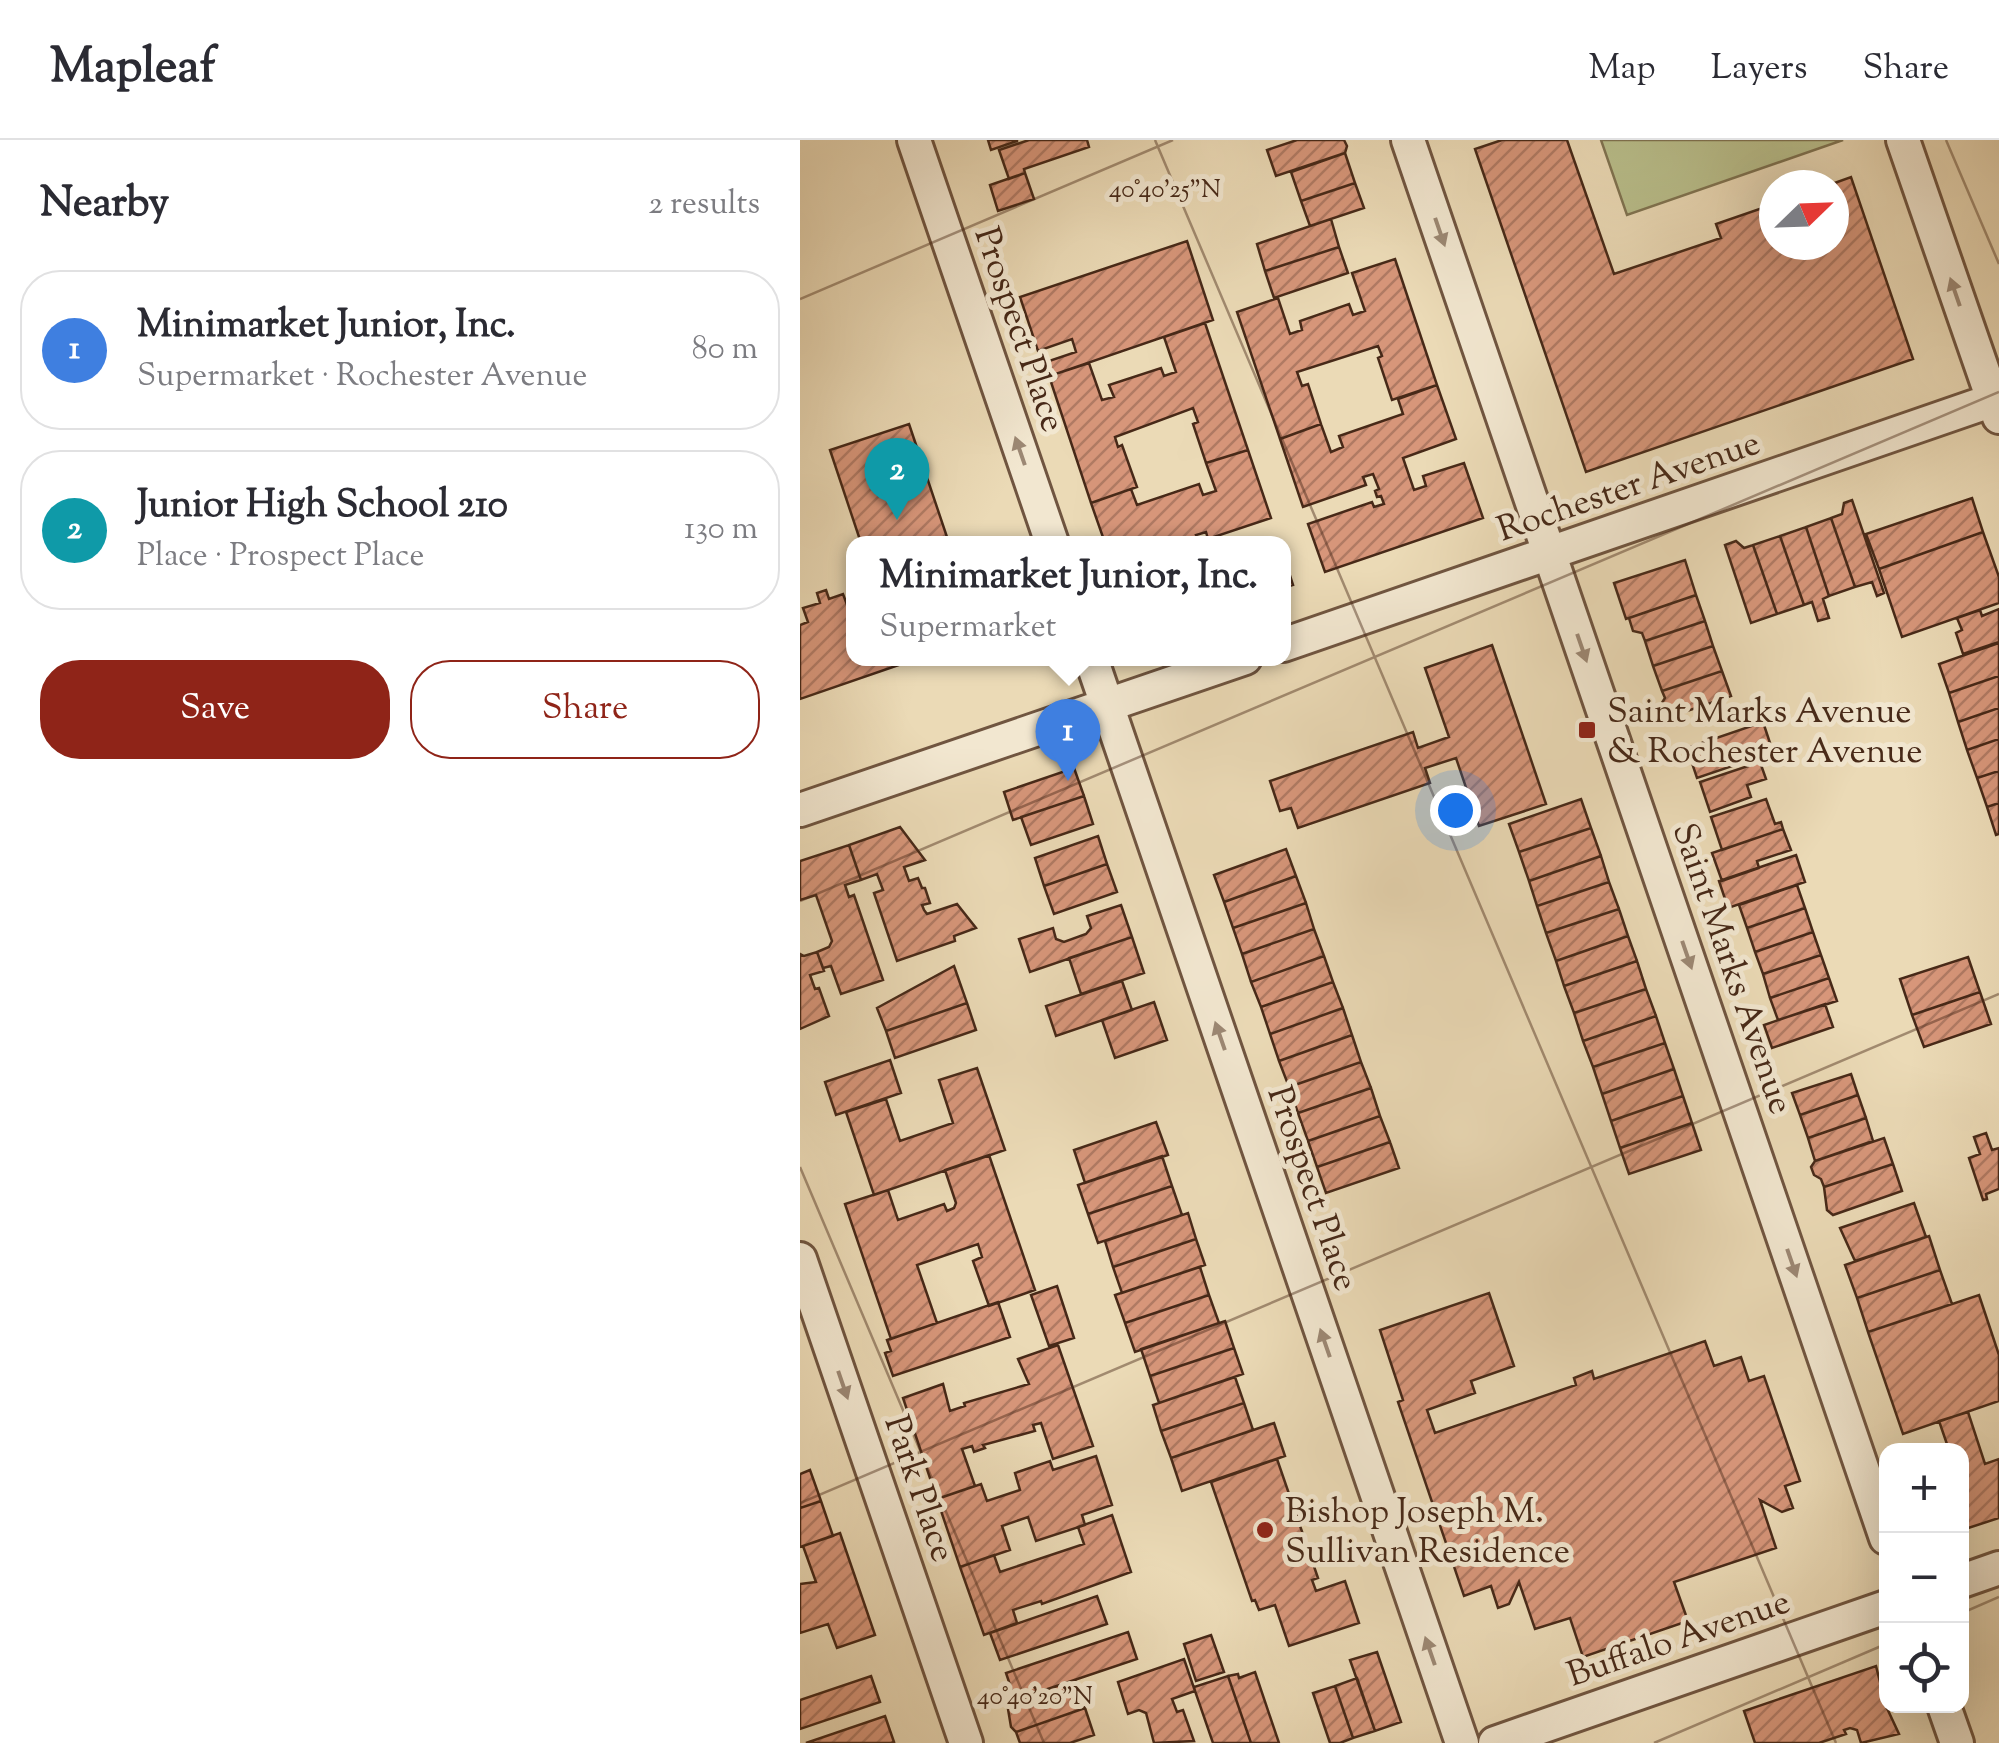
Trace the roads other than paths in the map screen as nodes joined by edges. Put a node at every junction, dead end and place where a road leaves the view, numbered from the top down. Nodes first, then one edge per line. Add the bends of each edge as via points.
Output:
1 (914, 140) edge
2 (1408, 140) edge
3 (1903, 140) edge
4 (1997, 406) edge
5 (1049, 536) edge
6 (1551, 555) junction
7 (1291, 643) edge
8 (1094, 666) edge
9 (1222, 666) edge
10 (1107, 705) junction
11 (800, 810) edge
12 (800, 1260) edge
13 (1884, 1533) edge
14 (1999, 1568) edge
15 (1969, 1579) edge
16 (1879, 1609) edge
17 (1946, 1713) edge
18 (966, 1743) edge
19 (1462, 1743) edge
20 (1495, 1743) edge
21 (1957, 1743) edge

5 -> 1 street, Prospect Place
2 -> 6 street, Saint Marks Avenue
4 -> 3 street
4 - 6 street, Rochester Avenue
6 - 7 street, Rochester Avenue
6 -> 13 street, Saint Marks Avenue
8 - 10 street, Prospect Place
9 - 10 street
10 - 11 street
19 -> 10 street, Prospect Place
12 -> 18 street, Park Place
14 - 15 street
16 - 20 street, Buffalo Avenue
17 - 21 street

